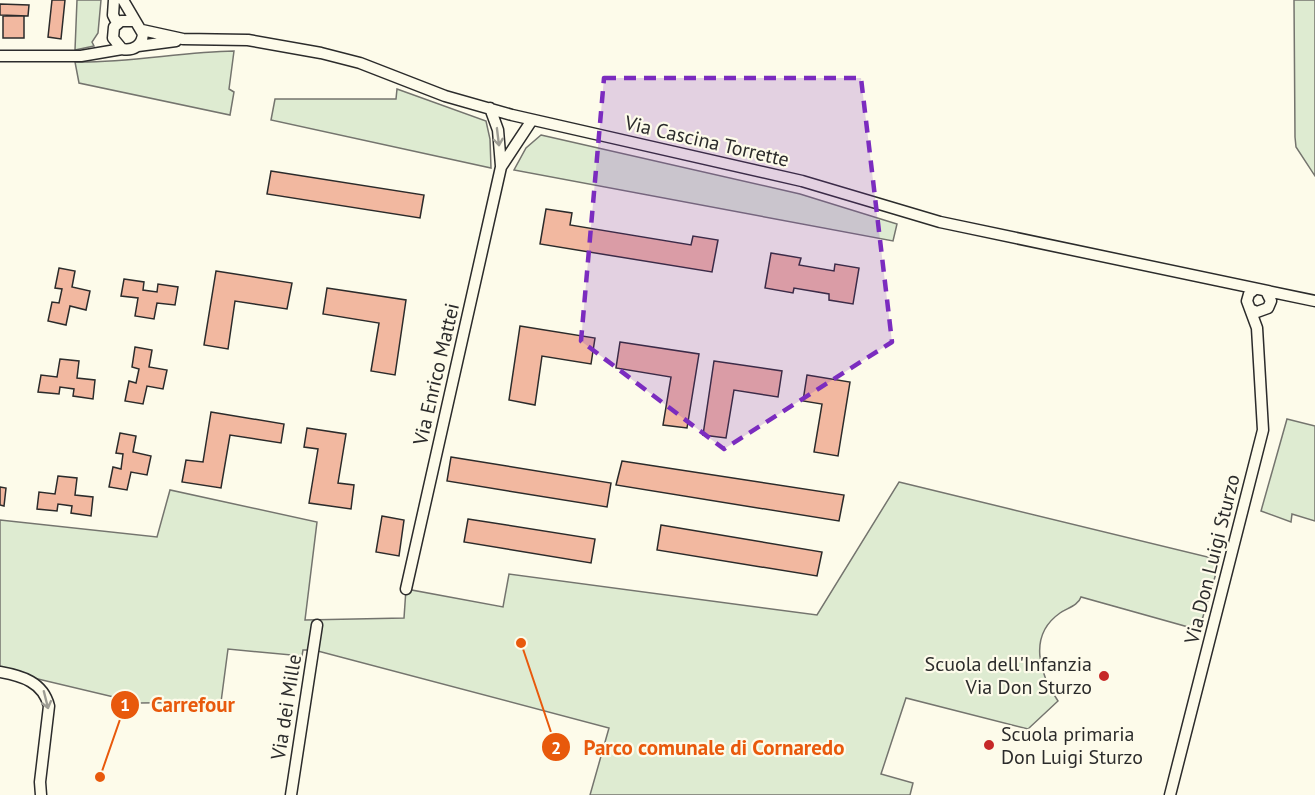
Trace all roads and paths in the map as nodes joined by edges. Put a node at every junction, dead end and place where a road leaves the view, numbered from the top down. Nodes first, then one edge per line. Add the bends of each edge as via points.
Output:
1 (114, 0) edge
2 (123, 0) edge
3 (135, 21) junction
4 (117, 23) junction
5 (142, 30) junction
6 (113, 38) junction
7 (183, 39) junction
8 (138, 46) junction
9 (122, 49) junction
10 (89, 54) junction
11 (0, 56) edge
12 (490, 108) junction
13 (532, 120) junction
14 (501, 167) junction
15 (1224, 283) junction
16 (1260, 290) junction
17 (1292, 296) junction
18 (1315, 301) edge
19 (1248, 305) junction
20 (1267, 308) junction
21 (1257, 328) junction
22 (406, 589) dead end
23 (317, 625) dead end
24 (0, 672) edge
25 (41, 795) edge
26 (291, 795) edge
27 (1170, 795) edge

1 - 4 street
2 - 3 street
3 - 4 street
3 - 5 street
4 - 6 street
5 - 7 street, Via Cascina Torrette
5 - 8 street
6 - 9 street
6 - 10 street
7 - 8 street, Via Cascina Torrette
7 - 12 street, Via Cascina Torrette via 248,40 321,53
8 - 9 street
9 - 10 street
10 - 11 street
12 - 13 street, Via Cascina Torrette
12 -> 14 street, Via Enrico Mattei via 498,130
13 - 14 street, Via Enrico Mattei
13 - 15 street, Via Cascina Torrette via 802,181 940,222
14 - 22 street, Via Enrico Mattei
15 - 16 street, Via Cascina Torrette
15 - 19 street, Via Cascina Torrette
16 - 17 street, Via Cascina Torrette
16 - 19 street via 1249,294
16 - 20 street via 1270,297
17 - 18 street, Via Cascina Torrette
17 - 20 street
19 - 20 street via 1257,312
19 - 21 street, Via Don Luigi Sturzo
20 - 21 street, Via Don Luigi Sturzo
21 - 27 street, Via Don Luigi Sturzo via 1263,429
23 - 26 street, Via dei Mille
24 -> 25 street via 35,683 47,696

